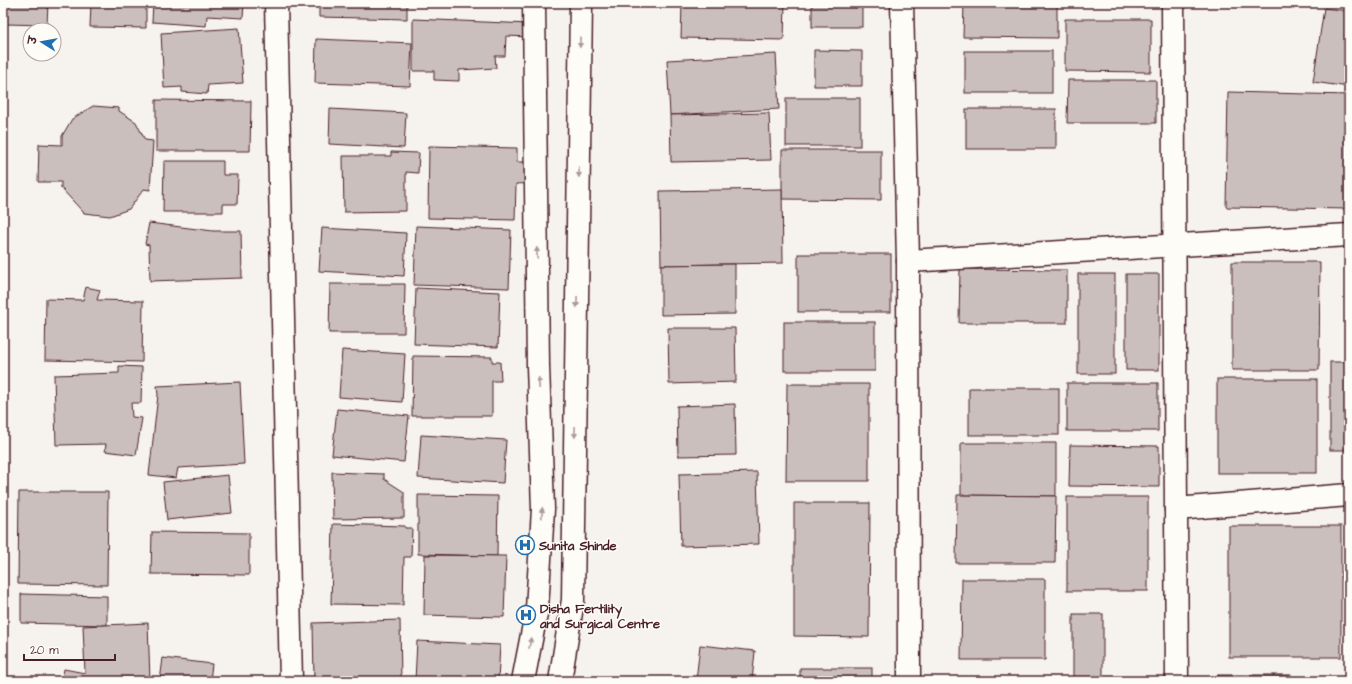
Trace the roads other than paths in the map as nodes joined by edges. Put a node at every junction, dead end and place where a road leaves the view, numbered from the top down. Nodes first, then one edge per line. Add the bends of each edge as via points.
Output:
1 (276, 3) edge
2 (534, 3) edge
3 (581, 3) edge
4 (902, 3) edge
5 (1173, 3) edge
6 (1349, 235) edge
7 (1174, 245) junction
8 (908, 261) junction
9 (1349, 495) edge
10 (1176, 509) junction
11 (291, 681) edge
12 (523, 681) edge
13 (560, 681) edge
14 (909, 681) edge
15 (1177, 681) edge

1 - 11 street
12 -> 2 street via 537,609 543,509 538,366
3 -> 13 street via 573,600
4 - 8 street
5 - 7 street
6 - 7 street
7 - 8 street
7 - 10 street
8 - 14 street
9 - 10 street
10 - 15 street

